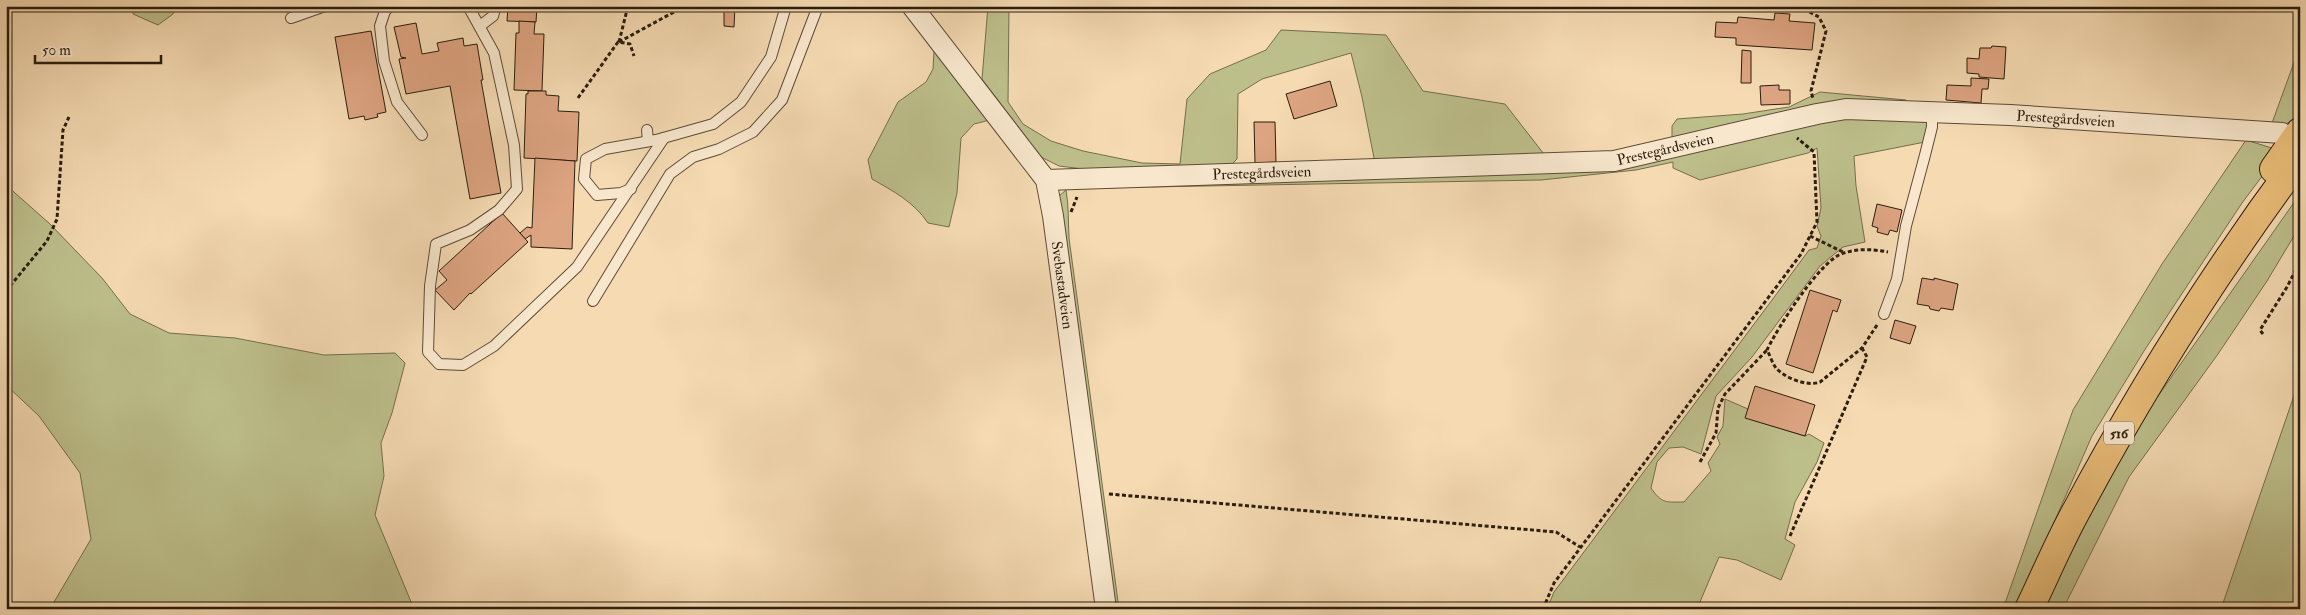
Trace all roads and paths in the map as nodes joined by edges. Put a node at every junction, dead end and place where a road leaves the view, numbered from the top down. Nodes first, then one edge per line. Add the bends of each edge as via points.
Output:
1 (325, 6) edge
2 (390, 6) edge
3 (468, 6) edge
4 (496, 6) edge
5 (628, 6) edge
6 (686, 6) edge
7 (786, 6) edge
8 (818, 6) edge
9 (912, 6) edge
10 (1798, 6) edge
11 (291, 18) dead end
12 (480, 26) junction
13 (618, 42) junction
14 (634, 56) dead end
15 (578, 98) dead end
16 (1932, 112) junction
17 (1817, 114) junction
18 (69, 117) dead end
19 (647, 130) dead end
20 (2291, 133) edge
21 (422, 135) dead end
22 (664, 138) junction
23 (1789, 140) dead end
24 (648, 141) junction
25 (2300, 158) edge
26 (1046, 180) junction
27 (2300, 180) edge
28 (631, 189) junction
29 (1080, 194) dead end
30 (1070, 216) dead end
31 (1810, 236) junction
32 (2244, 236) junction
33 (1845, 253) junction
34 (1902, 254) junction
35 (2300, 262) edge
36 (6, 291) edge
37 (593, 301) dead end
38 (1884, 314) joint
39 (2263, 334) dead end
40 (1862, 348) junction
41 (1767, 350) junction
42 (1700, 462) dead end
43 (1107, 484) dead end
44 (1109, 494) junction
45 (1110, 504) dead end
46 (1790, 536) dead end
47 (1580, 547) junction
48 (1106, 609) edge
49 (1543, 609) edge
50 (2029, 609) edge

1 - 11 lane
2 - 21 lane via 380,26 384,60 397,102
3 - 12 lane
4 - 12 lane via 494,16
5 - 13 path
6 - 13 path
7 - 22 lane via 771,57 741,102 713,124
8 - 37 lane via 782,100 753,132 719,149 693,157 670,174
9 - 26 street, Svebastadveien
10 - 17 path via 1819,17 1826,31 1811,91
12 - 28 lane via 494,53 514,145 517,189 499,210 470,230 436,244 430,286 428,352 440,364 463,365 494,346 577,267
13 - 14 path via 630,44
13 - 15 path
16 - 17 street, Prestegårdsveien via 1846,109
16 - 20 street, Prestegårdsveien
16 - 34 lane via 1932,127 1906,226
17 - 26 street, Prestegårdsveien via 1614,162
18 - 36 path via 63,130 57,219 47,241
19 - 24 lane
20 - 32 main road, 516 via 2256,195
22 - 24 lane
22 - 28 lane
23 - 31 path via 1798,138 1814,152 1817,222
24 - 28 lane via 605,149 586,159 584,179 597,195
25 - 32 main road, 516
26 - 48 street, Svebastadveien
27 - 32 main road, 516 via 2276,212
29 - 30 path
31 - 33 path
31 - 47 path via 1800,254
32 - 50 main road, 516 via 2169,349 2112,445
33 - 34 path via 1880,250
33 - 41 path via 1838,255 1816,276 1776,331
34 - 38 lane via 1894,290
35 - 39 path via 2260,330
38 - 40 path
40 - 41 path via 1813,385 1787,376 1775,367
40 - 46 path via 1867,358
41 - 42 path via 1725,394 1718,408 1716,433
43 - 44 path
44 - 45 path
44 - 47 path via 1556,532
47 - 49 path via 1554,583

